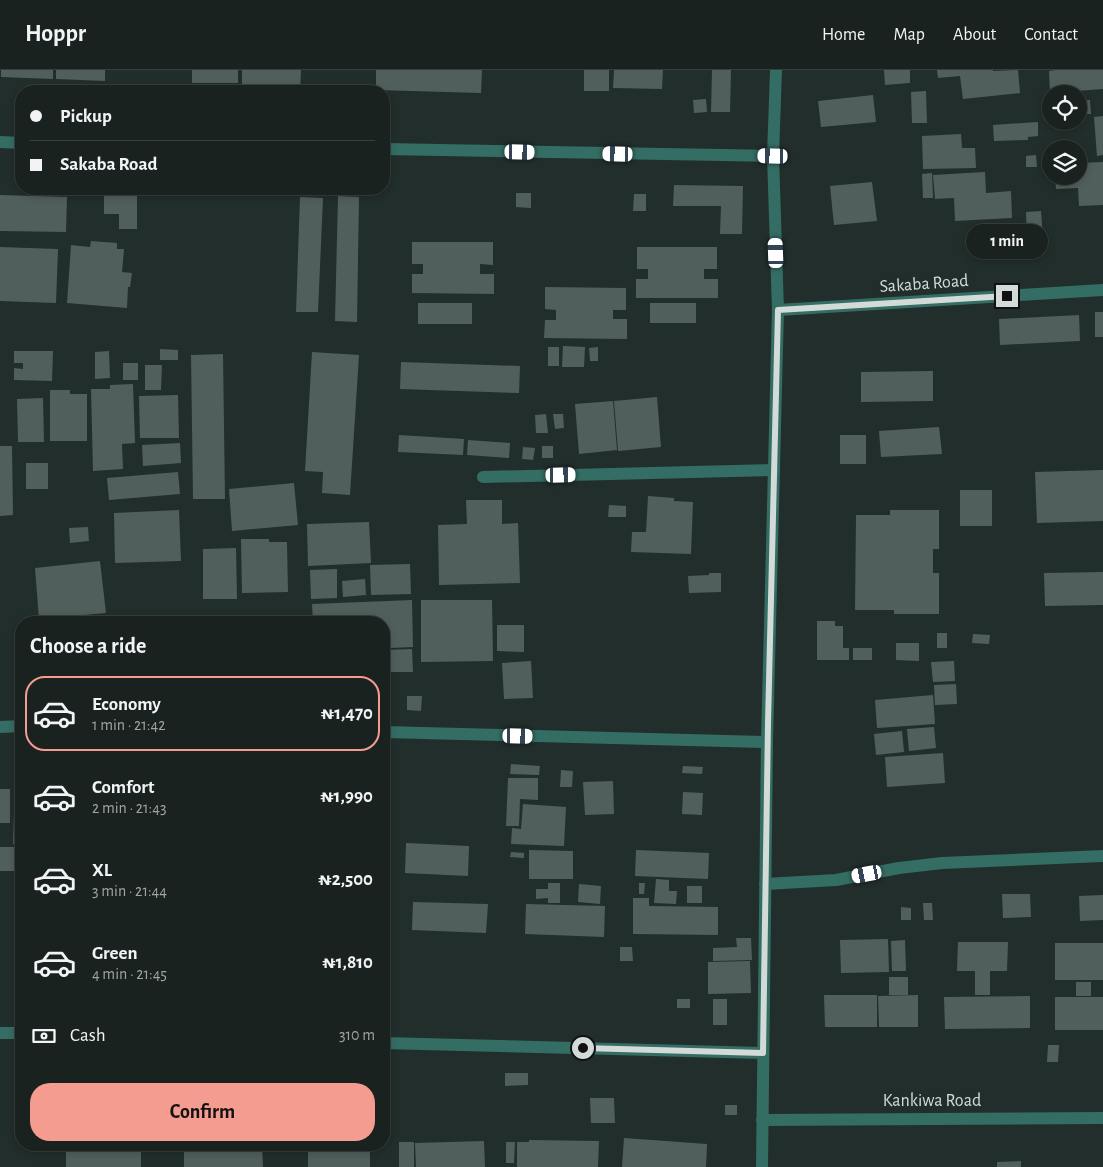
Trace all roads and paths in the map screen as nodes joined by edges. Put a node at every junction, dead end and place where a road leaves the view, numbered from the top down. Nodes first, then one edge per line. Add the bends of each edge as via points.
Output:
1 (776, 70) edge
2 (0, 142) edge
3 (15, 143) edge
4 (390, 149) edge
5 (773, 156) junction
6 (1103, 290) edge
7 (778, 310) junction
8 (774, 470) junction
9 (483, 477) dead end
10 (15, 726) edge
11 (0, 727) edge
12 (390, 732) edge
13 (767, 742) junction
14 (1103, 856) edge
15 (765, 884) junction
16 (0, 1033) edge
17 (15, 1033) edge
18 (390, 1043) edge
19 (763, 1053) junction
20 (1103, 1118) edge
21 (762, 1120) junction
22 (762, 1167) edge

1 - 5 street
2 - 3 street
4 - 5 street
5 - 7 street
6 - 7 street, Sakaba Road
7 - 8 street
8 - 9 street
8 - 13 street
10 - 11 street
12 - 13 street
13 - 15 street
14 - 15 street via 942,863 836,880
15 - 19 street
16 - 17 street
18 - 19 street
19 - 21 street
20 - 21 street, Kankiwa Road
21 - 22 street

